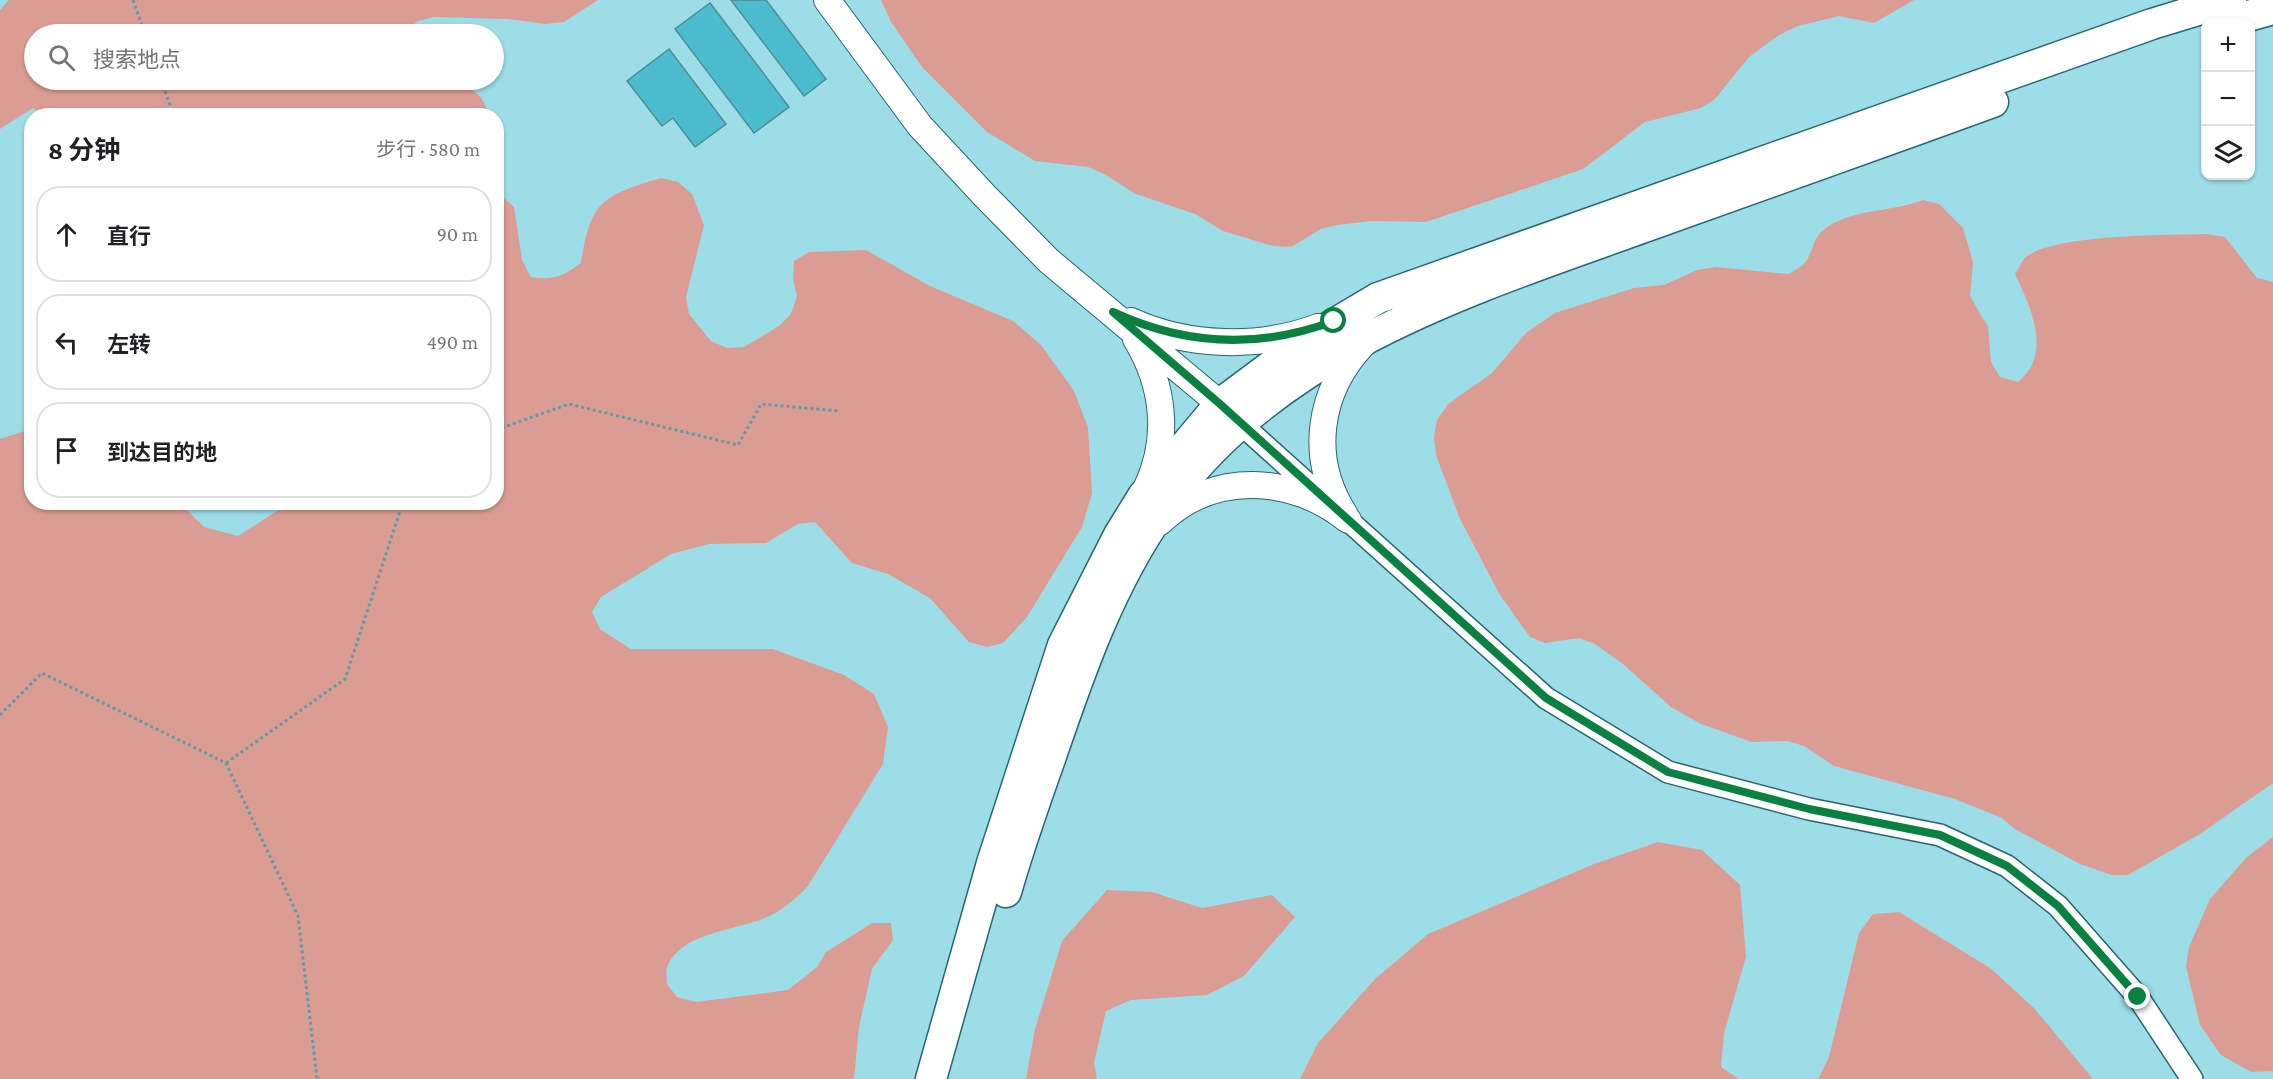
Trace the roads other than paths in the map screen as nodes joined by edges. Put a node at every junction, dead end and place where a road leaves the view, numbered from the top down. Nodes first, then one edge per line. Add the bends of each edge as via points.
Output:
1 (827, 0) edge
2 (2231, 0) edge
3 (2273, 9) edge
4 (2241, 18) edge
5 (2201, 30) edge
6 (1378, 298) junction
7 (1113, 312) junction
8 (1394, 323) junction
9 (1230, 413) junction
10 (1143, 496) junction
11 (1348, 520) junction
12 (1140, 546) junction
13 (931, 1079) edge
14 (952, 1079) edge
15 (2192, 1079) edge

1 - 7 main road via 920,126 1049,261
2 - 6 highway via 2152,24
3 - 4 highway
5 - 8 highway via 1506,277
6 - 7 main road via 1311,330 1239,341 1212,341 1161,332
6 - 9 highway via 1299,345
7 - 9 main road
7 - 10 main road via 1144,352 1160,401 1159,450
8 - 9 highway
8 - 11 main road via 1353,355 1334,384 1323,417 1325,471
9 - 10 highway
9 - 11 street
9 - 12 highway
10 - 13 highway via 1063,645 992,863
11 - 12 main road via 1334,508 1300,491 1245,484 1193,499 1163,519
11 - 15 street via 1546,698 1668,772 1809,809 1940,835 2007,866 2058,906 2138,997
12 - 14 highway via 1087,650 1012,870

